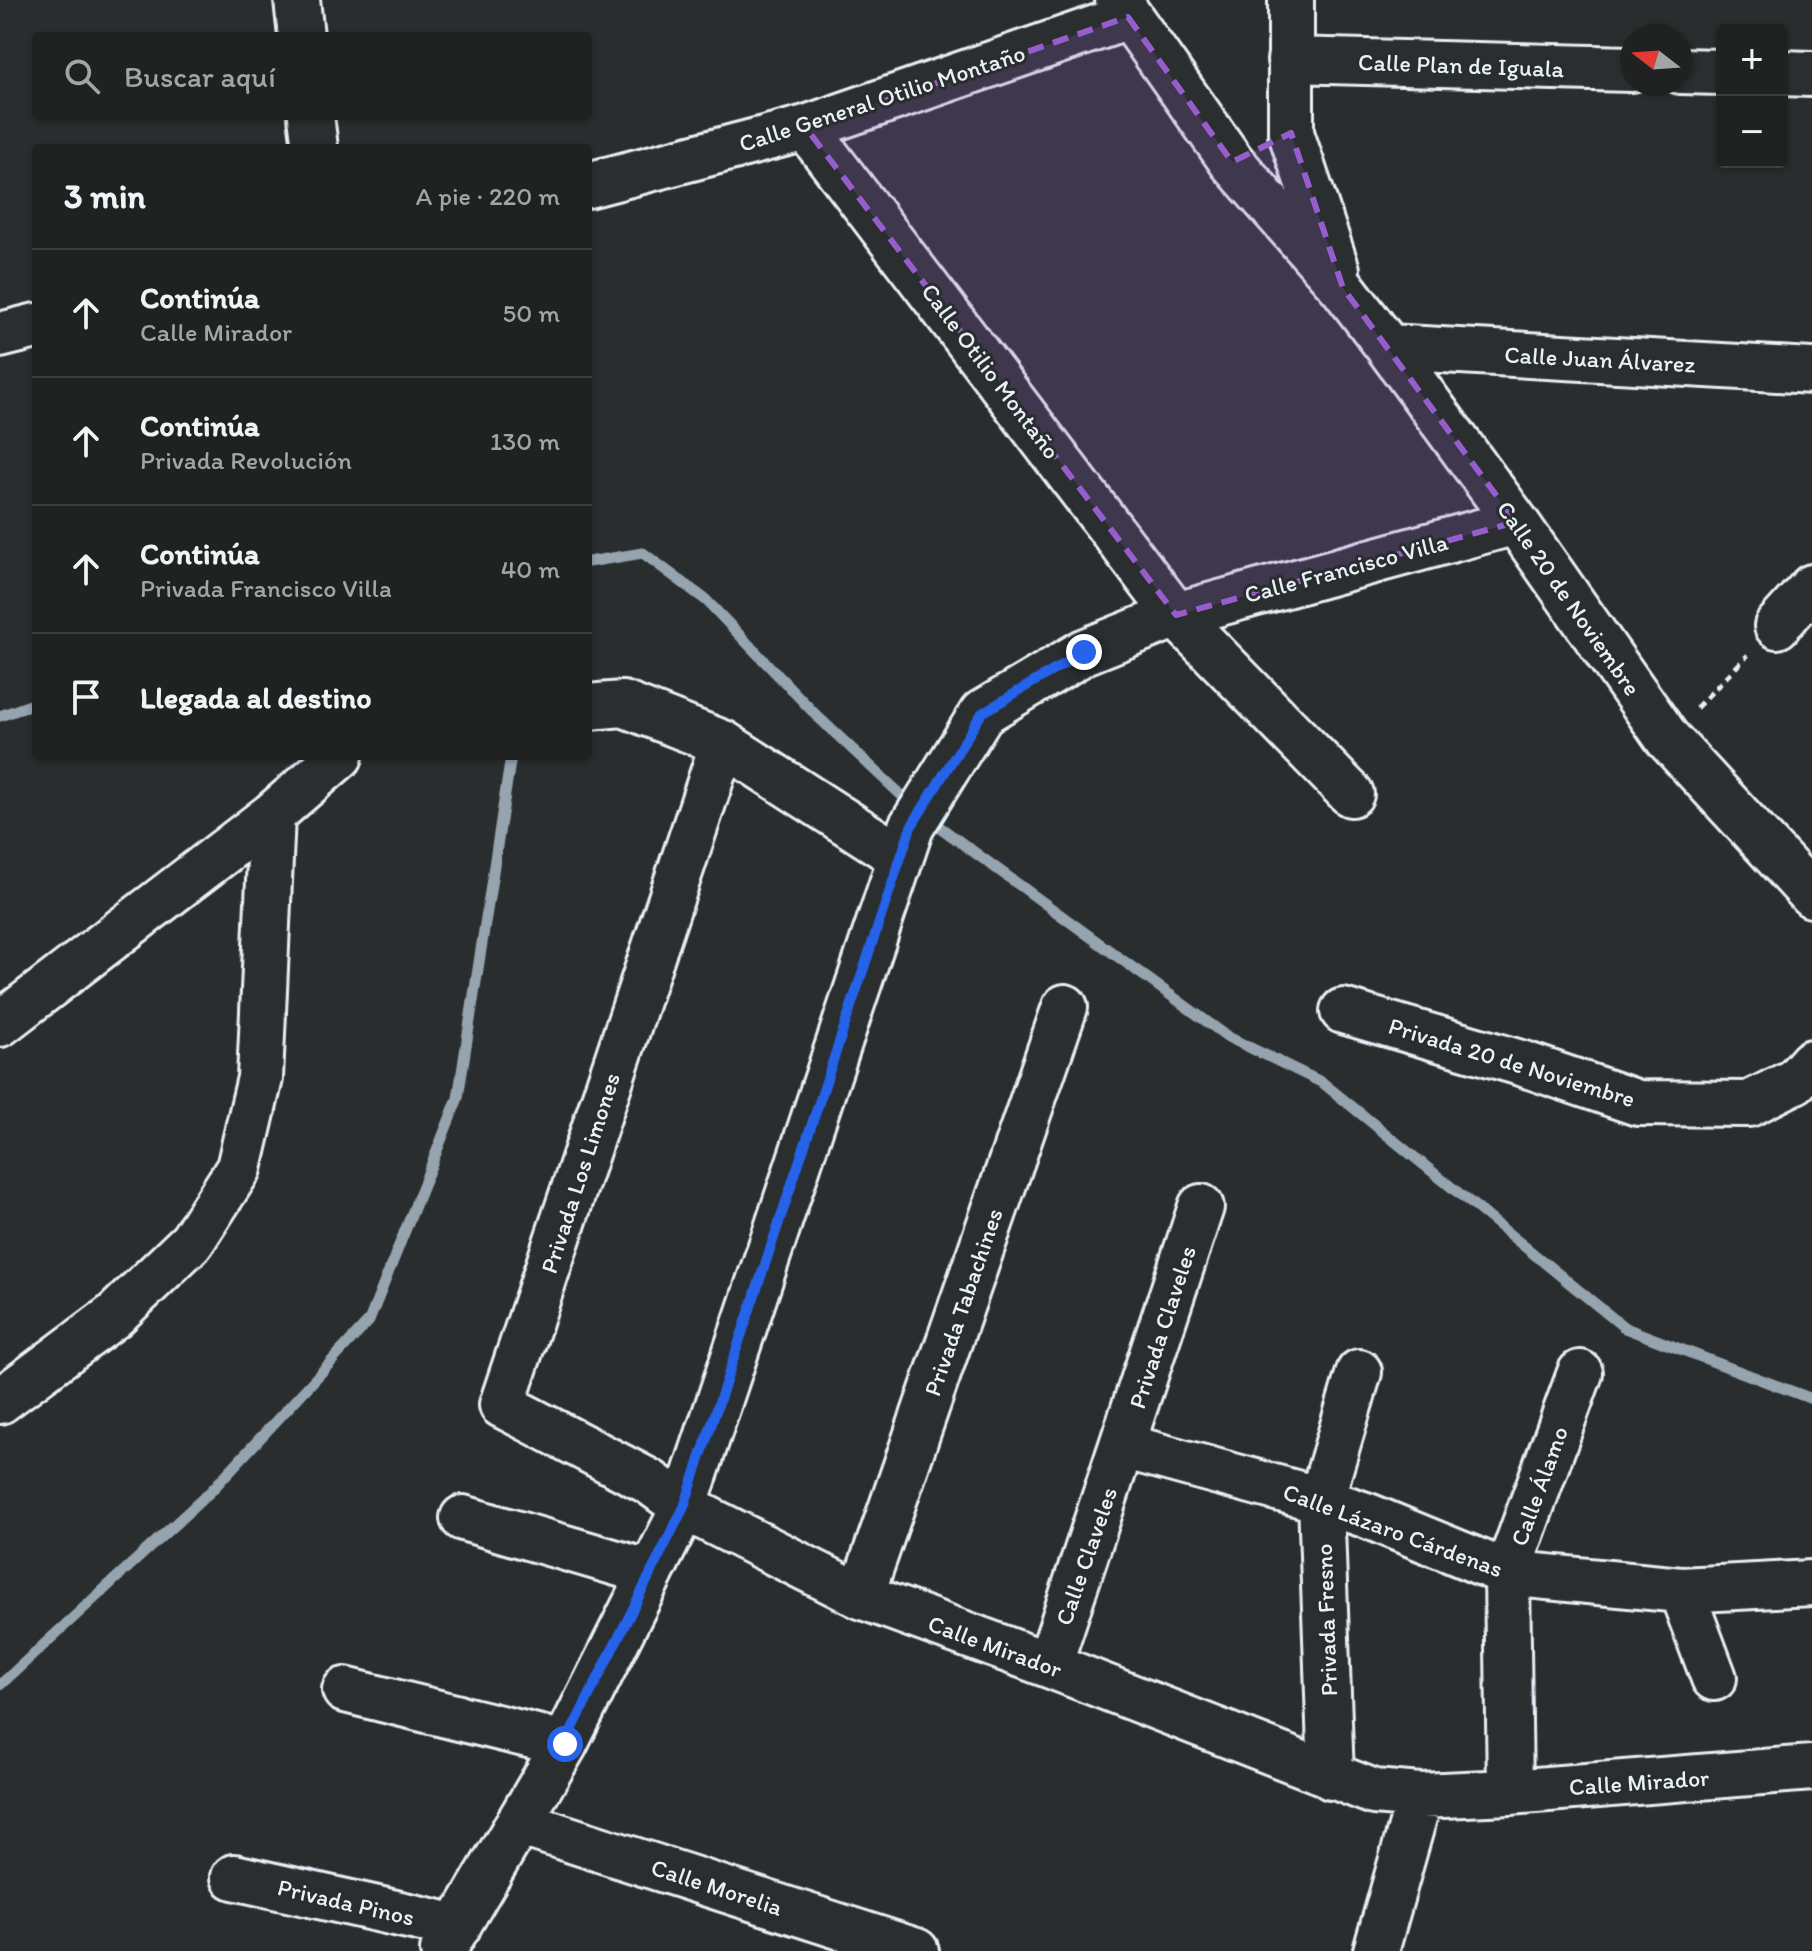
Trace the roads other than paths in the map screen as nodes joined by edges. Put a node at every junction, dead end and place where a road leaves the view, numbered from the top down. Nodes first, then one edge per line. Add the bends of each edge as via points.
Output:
1 (297, 0) edge
2 (1291, 0) edge
3 (1123, 8) edge
4 (301, 32) edge
5 (1290, 60) junction
6 (1620, 69) edge
7 (1692, 71) edge
8 (1716, 72) edge
9 (1788, 73) edge
10 (1812, 74) edge
11 (312, 120) edge
12 (806, 128) junction
13 (1291, 133) junction
14 (314, 144) edge
15 (1232, 162) junction
16 (592, 184) edge
17 (1343, 288) junction
18 (32, 327) edge
19 (0, 335) edge
20 (1388, 347) junction
21 (1812, 371) edge
22 (1516, 522) junction
23 (1812, 587) edge
24 (1176, 615) junction
25 (1777, 626) road end
26 (592, 707) edge
27 (723, 743) junction
28 (335, 760) edge
29 (1351, 794) dead end
30 (272, 815) junction
31 (912, 827) junction
32 (1812, 895) edge
33 (1065, 1007) dead end
34 (1343, 1011) dead end
35 (0, 1024) edge
36 (1812, 1062) edge
37 (1201, 1207) dead end
38 (1359, 1372) dead end
39 (1580, 1373) dead end
40 (0, 1401) edge
41 (1123, 1446) junction
42 (1321, 1500) junction
43 (684, 1507) junction
44 (463, 1518) dead end
45 (651, 1573) junction
46 (1507, 1573) junction
47 (1812, 1583) edge
48 (1681, 1590) junction
49 (861, 1596) junction
50 (1049, 1665) junction
51 (1714, 1678) dead end
52 (345, 1690) dead end
53 (565, 1744) junction
54 (1812, 1768) edge
55 (1331, 1777) junction
56 (1510, 1792) junction
57 (1420, 1796) junction
58 (519, 1823) junction
59 (234, 1877) dead end
60 (451, 1939) edge
61 (916, 1951) edge
62 (1376, 1951) edge

1 - 4 street
2 - 5 street, Calle 20 de Noviembre
3 - 12 street, Calle General Otilio Montaño
3 - 15 street, Calle 20 de Noviembre
5 - 6 street, Calle Plan de Iguala
5 - 13 street, Calle 20 de Noviembre
7 - 8 street
9 - 10 street
11 - 14 street
12 - 16 street, Calle General Otilio Montaño
12 - 24 street, Calle Otilio Montaño
13 - 15 street
13 - 17 street, Calle 20 de Noviembre
15 - 17 street, Calle 20 de Noviembre
17 - 20 street, Calle 20 de Noviembre
18 - 19 street
20 - 21 street, Calle Juan Álvarez
20 - 22 street, Calle 20 de Noviembre
22 - 24 street, Calle Francisco Villa
22 - 32 street, Calle 20 de Noviembre via 1667,738
23 - 25 street
24 - 29 street, Calle Otilio Montaño
24 - 31 street, Calle Francisco Villa via 1084,652 982,713
26 - 27 street via 623,704
27 - 31 street
27 - 43 street, Privada Los Limones via 502,1405 650,1482
28 - 30 street
30 - 35 street
30 - 40 street via 260,1078 239,1168 192,1241 114,1316
31 - 43 street, Calle Francisco Villa
33 - 49 street, Privada Tabachines
34 - 36 street, Privada 20 de Noviembre via 1638,1103 1749,1104 1795,1081
37 - 41 street, Privada Claveles
38 - 42 street, Privada Fresno
39 - 46 street, Calle Álamo
41 - 42 street, Calle Lázaro Cárdenas
41 - 50 street, Calle Claveles
42 - 46 street, Calle Lázaro Cárdenas
42 - 55 street, Privada Fresno
43 - 45 street
43 - 49 street, Calle Mirador
44 - 45 street
45 - 53 street
46 - 48 street, Calle Lázaro Cárdenas
46 - 56 street, Calle Álamo
47 - 48 street, Calle Lázaro Cárdenas
48 - 51 street
49 - 50 street, Calle Mirador
50 - 55 street, Calle Mirador
52 - 53 street
53 - 58 street
54 - 56 street, Calle Mirador
55 - 57 street, Calle Mirador via 1374,1792
56 - 57 street, Calle Mirador
57 - 62 street
58 - 60 street
58 - 61 street, Calle Morelia
59 - 60 street, Privada Pinos

